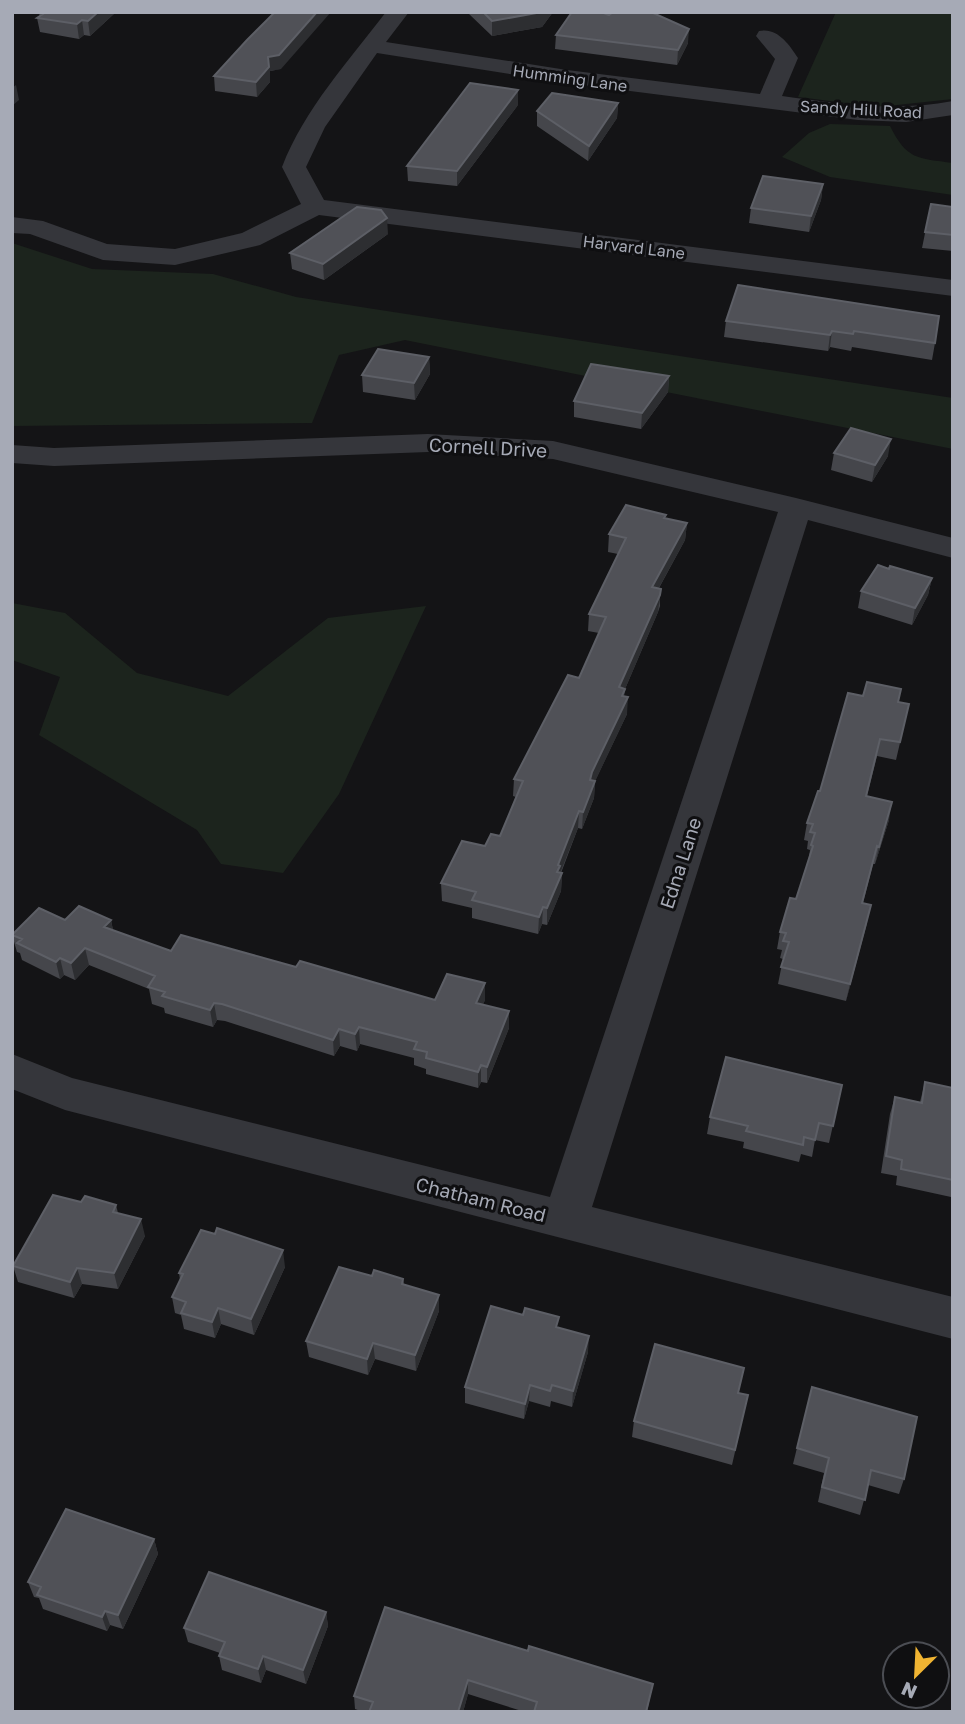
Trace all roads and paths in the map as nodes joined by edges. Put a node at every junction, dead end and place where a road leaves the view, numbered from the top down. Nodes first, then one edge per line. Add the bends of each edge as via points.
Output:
1 (398, 12) edge
2 (767, 36) dead end
3 (373, 46) junction
4 (768, 102) junction
5 (953, 108) edge
6 (315, 207) junction
7 (12, 225) edge
8 (953, 288) edge
9 (12, 454) edge
10 (796, 507) junction
11 (953, 548) edge
12 (12, 1072) edge
13 (565, 1220) junction
14 (953, 1318) edge

1 - 3 street
2 - 4 street via 786,58
3 - 4 street, Humming Lane via 516,71
3 - 6 street via 300,147 294,167
4 - 5 street, Sandy Hill Road via 895,113
6 - 7 street via 251,239 175,257 103,252 34,227
6 - 8 street, Harvard Lane
9 - 10 street, Cornell Drive via 54,457 428,443 553,450
10 - 11 street, Cornell Drive
10 - 13 street, Edna Lane
12 - 13 street, Chatham Road via 65,1094
13 - 14 street, Chatham Road

